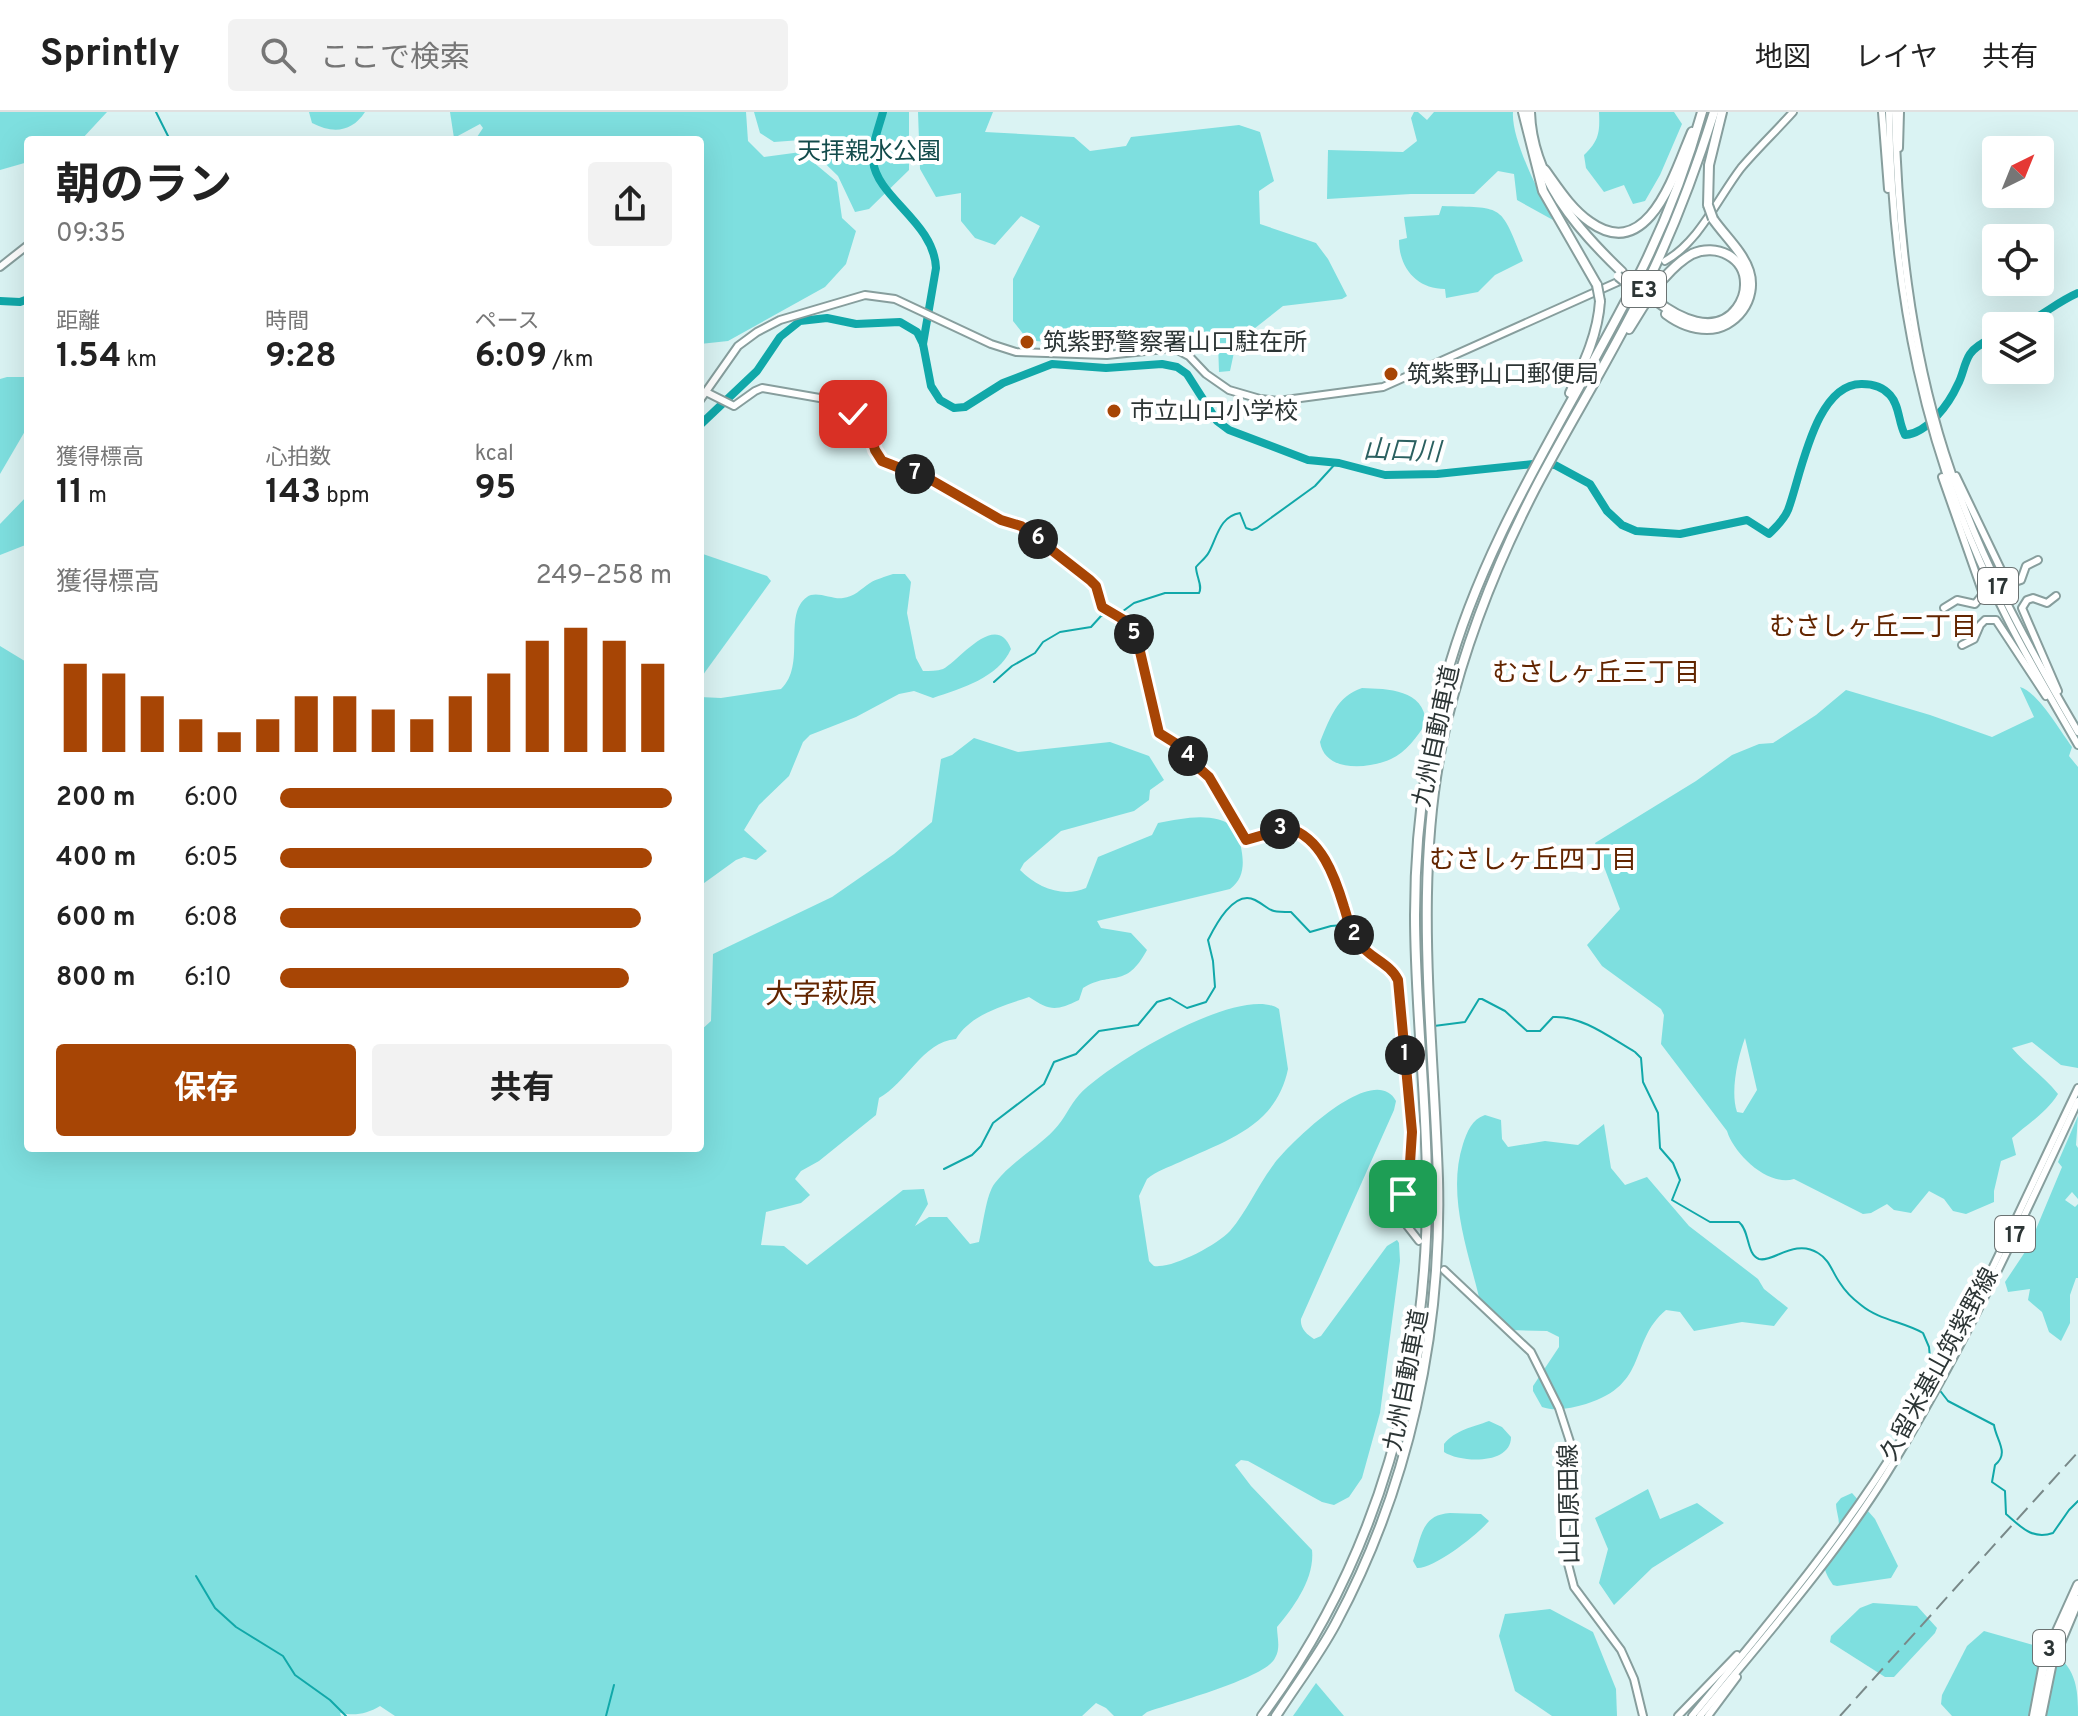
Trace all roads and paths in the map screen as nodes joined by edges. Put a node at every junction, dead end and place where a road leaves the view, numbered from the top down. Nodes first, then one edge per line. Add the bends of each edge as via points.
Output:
1 (1523, 112) edge
2 (1530, 112) edge
3 (1701, 112) edge
4 (1714, 112) edge
5 (1722, 112) edge
6 (1793, 112) edge
7 (1882, 112) edge
8 (1895, 112) edge
9 (1542, 173) junction
10 (1892, 204) junction
11 (24, 248) edge
12 (1665, 261) dead end
13 (0, 267) edge
14 (1624, 274) junction
15 (1653, 302) junction
16 (1598, 378) junction
17 (706, 392) junction
18 (704, 395) edge
19 (1927, 402) junction
20 (1549, 442) junction
21 (1944, 461) junction
22 (2038, 560) dead end
23 (2056, 596) dead end
24 (1944, 608) dead end
25 (1962, 645) dead end
26 (2062, 710) junction
27 (2078, 732) edge
28 (2078, 745) edge
29 (2078, 1088) edge
30 (2078, 1101) edge
31 (1419, 1241) tunnel mouth
32 (1444, 1270) tunnel mouth
33 (1948, 1364) junction
34 (2078, 1585) edge
35 (2078, 1600) edge
36 (1764, 1633) junction
37 (1262, 1716) edge
38 (1276, 1716) edge
39 (1643, 1716) edge
40 (1678, 1716) edge
41 (1692, 1716) edge
42 (1700, 1716) edge
43 (1708, 1716) edge
44 (2034, 1716) edge
45 (2041, 1716) edge

1 - 9 highway
2 - 9 highway
3 - 9 highway via 1657,209 1635,229 1607,231 1589,221
3 - 20 highway, 九州自動車道 / E3 via 1650,252
4 - 16 highway, 九州自動車道 / E3 via 1669,236
5 - 15 highway, bridge via 1709,165 1708,205 1749,272 1749,297 1742,311 1724,325 1698,329 1681,324
6 - 12 main road via 1744,165 1690,240
7 - 10 main road
8 - 10 main road, 17
8 - 19 main road, 17 via 1903,255
9 - 14 highway via 1577,225
9 - 20 highway, bridge via 1543,191 1597,285 1600,301 1593,341
10 - 19 main road, 17 via 1903,296
11 - 13 main road
14 - 15 highway, bridge
14 - 17 main road via 1383,387 1278,401 1229,390 1174,348 1107,355 1016,352 895,299 865,295 757,332 738,346
15 - 16 highway via 1693,321 1720,321 1743,298 1744,276 1737,261 1719,251 1706,250 1682,261 1655,289
16 - 38 highway, 九州自動車道 / E3 via 1494,574 1446,724 1429,835 1426,920 1438,1184 1433,1300 1420,1389 1392,1494 1366,1562 1334,1627
17 - 18 main road
17 - 31 main road via 734,406 762,388 831,400 864,417 875,450 888,465 920,475 1021,526 1096,586 1106,611 1119,614 1133,633 1159,733 1183,748 1209,777 1242,836 1252,839 1288,828 1314,840 1355,939 1398,980 1412,1132 1401,1208
19 - 21 main road, 17
20 - 37 highway, 九州自動車道 / E3 via 1484,570 1459,634 1436,719 1421,805 1415,917 1427,1178 1425,1265 1409,1385 1381,1490 1355,1557 1323,1621
21 - 22 main road via 2005,578 2012,583 2021,580 2026,566
21 - 24 main road via 1950,503 1983,594 1975,604 1957,600
21 - 26 main road, 17 via 2009,609
23 - 26 main road via 2047,603 2027,600 2022,608
25 - 26 main road via 1974,639 1985,620 1998,622 2048,699
26 - 27 main road, 17
26 - 28 main road, 17
29 - 33 main road, 久留米基山筑紫野線 / 17
30 - 33 main road, 久留米基山筑紫野線 / 17
32 - 39 main road, 山口原田線 via 1531,1352 1559,1408 1573,1451 1565,1533 1574,1587 1621,1650
33 - 36 main road, 久留米基山筑紫野線 / 17 via 1819,1565
34 - 44 highway, 3 via 2045,1658
35 - 45 highway, 3 via 2052,1662
36 - 40 main road
36 - 41 main road, 17
36 - 42 main road, 17
36 - 43 main road

